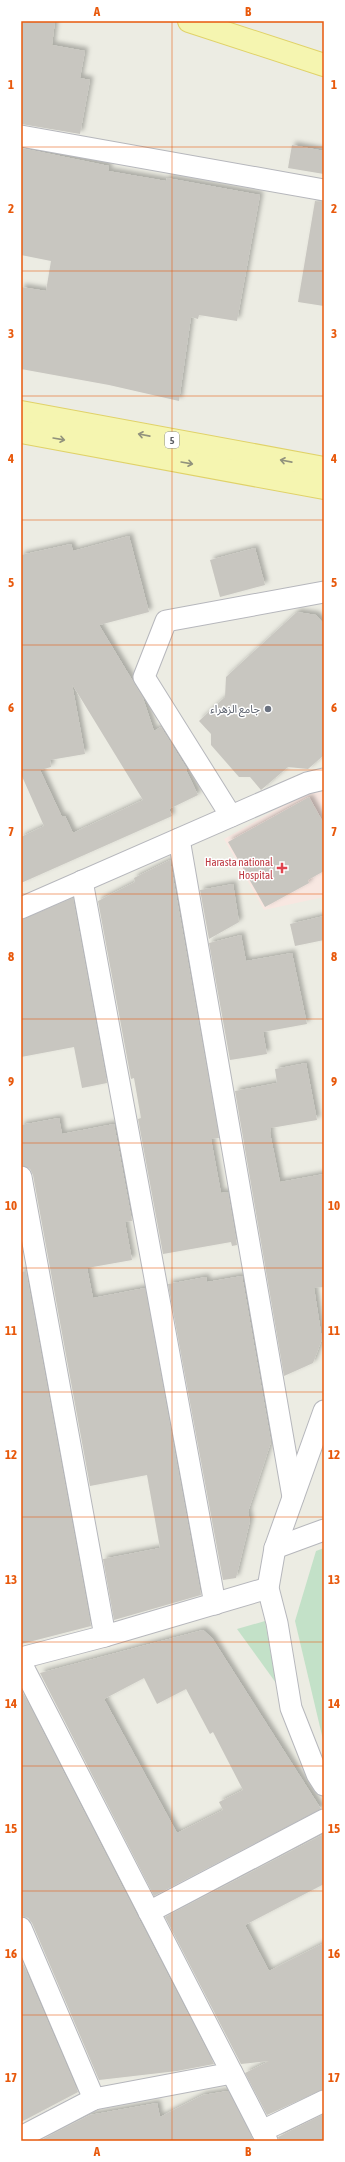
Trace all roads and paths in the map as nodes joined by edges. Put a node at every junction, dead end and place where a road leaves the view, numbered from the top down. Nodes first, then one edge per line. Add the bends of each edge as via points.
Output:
1 (189, 21) edge
2 (324, 65) edge
3 (21, 136) edge
4 (324, 190) edge
5 (21, 412) edge
6 (21, 432) edge
7 (324, 468) edge
8 (324, 488) edge
9 (324, 592) edge
10 (324, 779) edge
11 (231, 816) junction
12 (179, 839) junction
13 (82, 881) junction
14 (21, 908) edge
15 (21, 1177) edge
16 (324, 1411) edge
17 (293, 1497) junction
18 (324, 1530) edge
19 (275, 1548) junction
20 (268, 1588) junction
21 (215, 1604) junction
22 (105, 1636) junction
23 (21, 1658) edge
24 (21, 1663) edge
25 (324, 1786) edge
26 (324, 1820) edge
27 (149, 1912) junction
28 (21, 1928) edge
29 (232, 2073) junction
30 (94, 2099) junction
31 (324, 2101) edge
32 (265, 2136) edge
33 (21, 2138) edge

1 - 2 main road
3 - 4 street
7 -> 5 main road, 5
6 -> 8 main road, 5
9 - 11 street via 166,621 144,677
10 - 11 street via 306,783
11 - 12 street
12 - 13 street
12 - 17 street
13 - 14 street
13 - 21 street
15 - 22 street
16 - 17 street
17 - 19 street
18 - 19 street
19 - 20 street
20 - 21 street
20 - 25 street via 277,1623 291,1708
21 - 22 street
22 - 23 street
24 - 27 street
26 - 27 street
27 - 29 street
28 - 30 street
29 - 30 street
29 - 32 street
30 - 33 street
31 - 32 street

